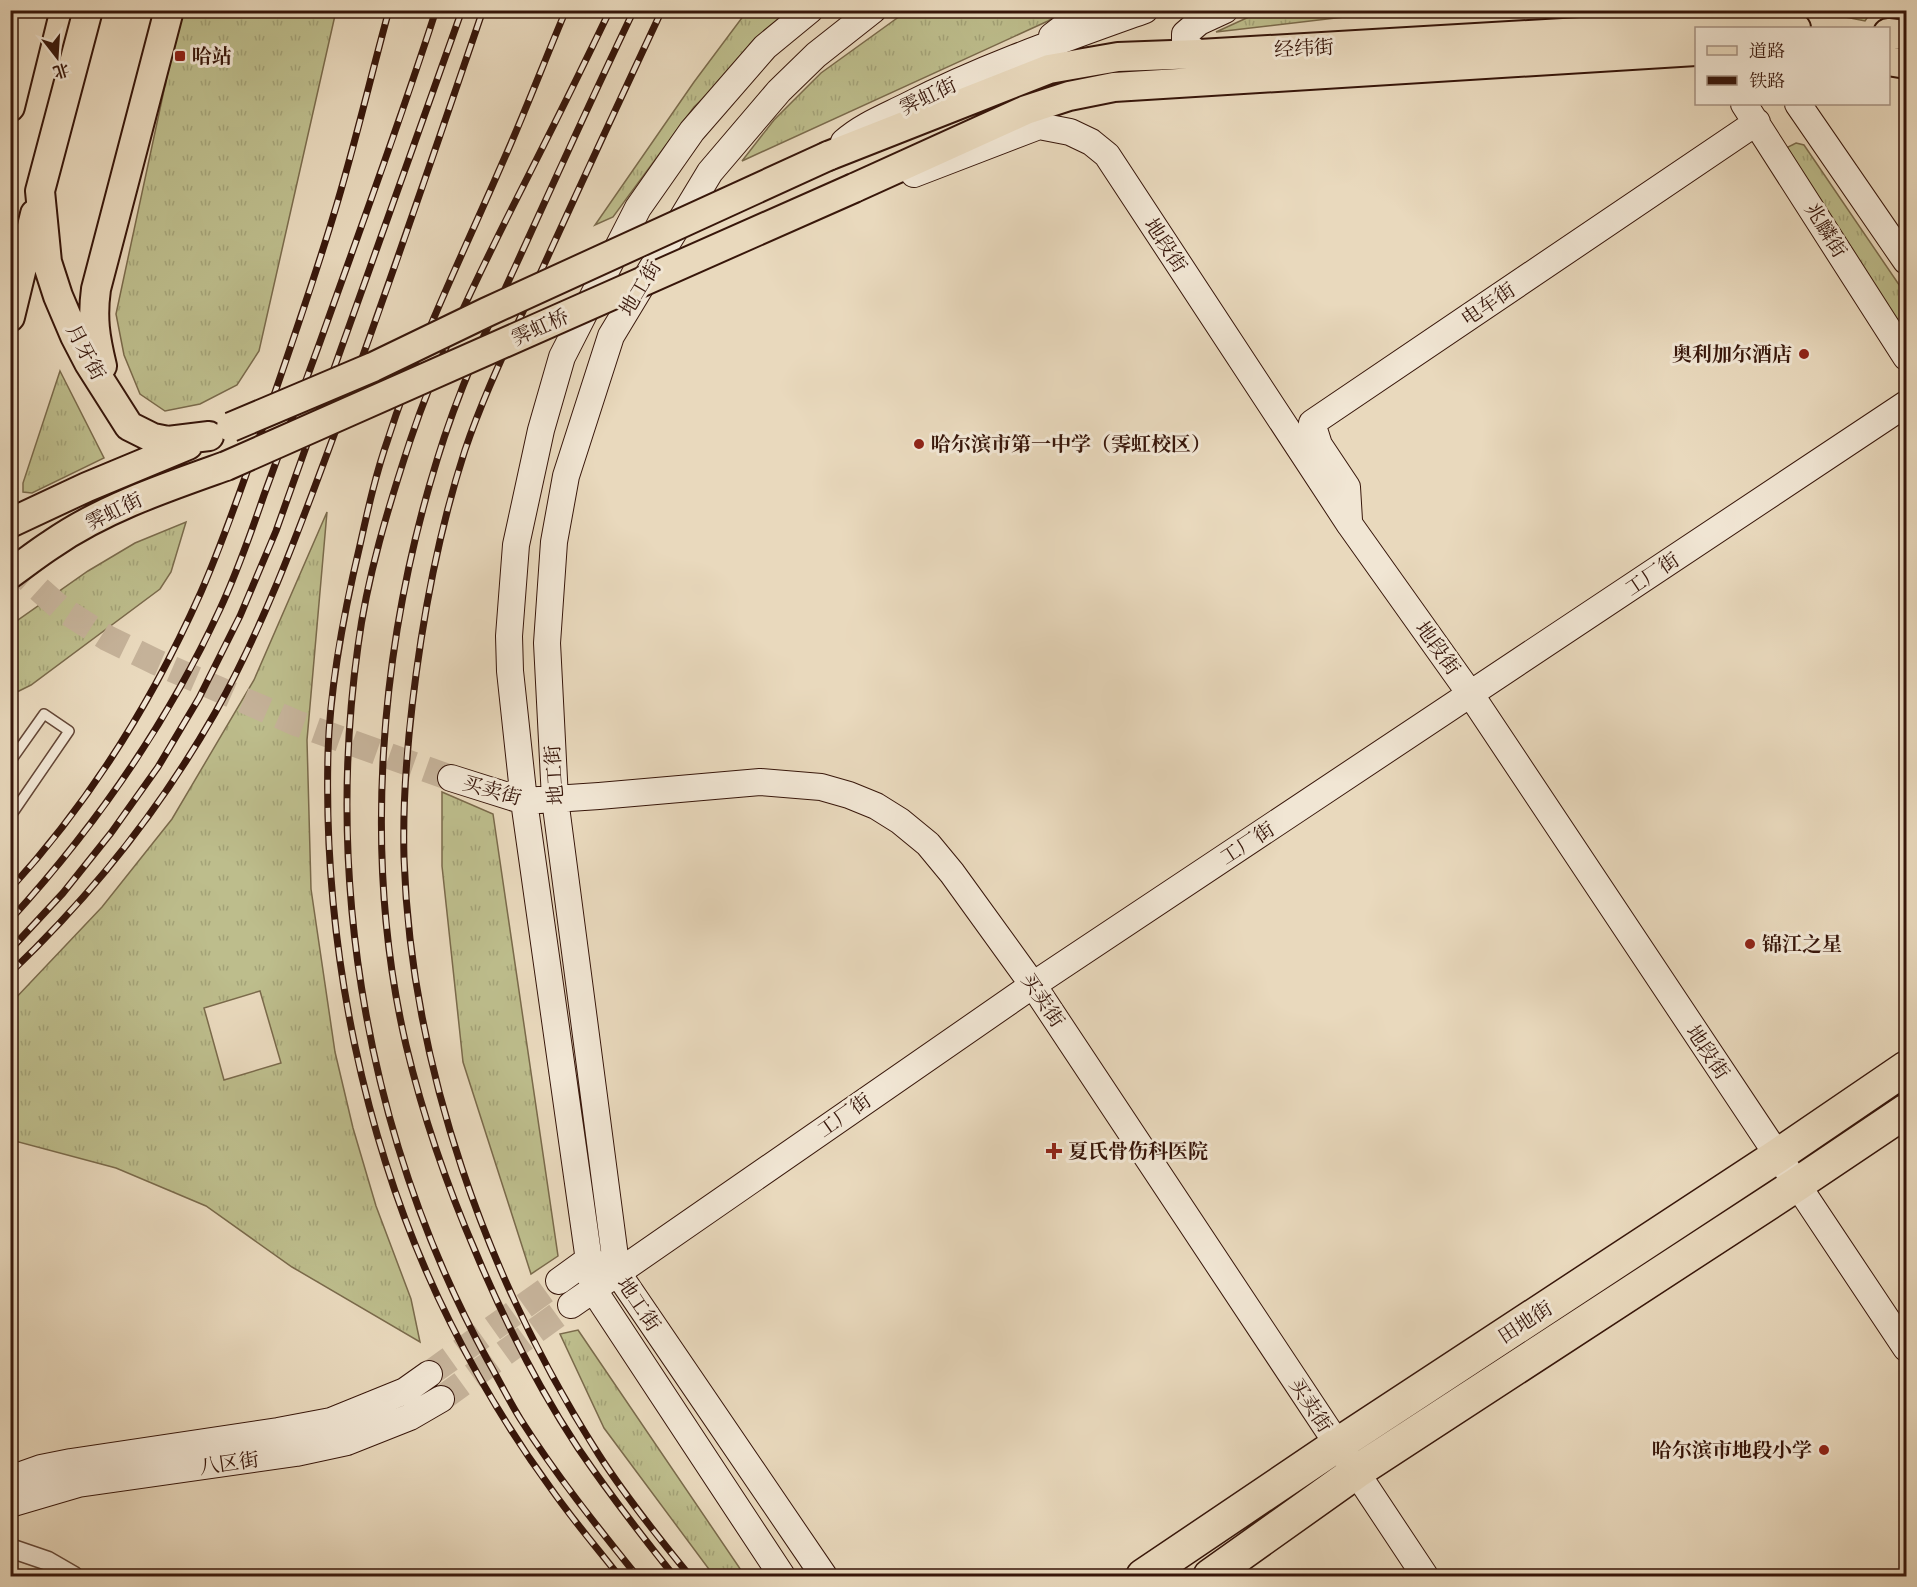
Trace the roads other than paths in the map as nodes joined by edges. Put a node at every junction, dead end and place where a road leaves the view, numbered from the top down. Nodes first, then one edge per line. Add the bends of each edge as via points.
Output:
1 (34, 10) edge
2 (88, 10) edge
3 (169, 10) edge
4 (810, 10) edge
5 (873, 10) edge
6 (1086, 10) edge
7 (1145, 10) edge
8 (1225, 10) edge
9 (1712, 27) edge
10 (1890, 33) edge
11 (1906, 35) edge
12 (1035, 50) junction
13 (1695, 51) edge
14 (1199, 54) junction
15 (1890, 62) edge
16 (1906, 64) edge
17 (1799, 105) edge
18 (10, 107) edge
19 (1751, 113) edge
20 (828, 156) junction
21 (865, 183) junction
22 (40, 191) junction
23 (1906, 261) edge
24 (10, 264) edge
25 (10, 317) edge
26 (1906, 357) edge
27 (116, 404) junction
28 (1906, 404) edge
29 (220, 432) junction
30 (226, 466) joint
31 (10, 523) edge
32 (1350, 525) junction
33 (18, 566) edge
34 (1471, 695) junction
35 (10, 762) edge
36 (451, 778) tunnel mouth
37 (555, 799) junction
38 (524, 801) junction
39 (10, 817) edge
40 (1033, 985) junction
41 (1906, 1068) edge
42 (1906, 1111) edge
43 (1777, 1156) junction
44 (1796, 1185) junction
45 (588, 1260) junction
46 (617, 1272) junction
47 (559, 1281) tunnel mouth
48 (592, 1289) junction
49 (570, 1305) tunnel mouth
50 (1906, 1348) edge
51 (429, 1374) tunnel mouth
52 (441, 1398) tunnel mouth
53 (1337, 1444) junction
54 (1356, 1472) junction
55 (10, 1479) edge
56 (10, 1504) edge
57 (10, 1548) edge
58 (74, 1576) edge
59 (782, 1576) edge
60 (824, 1576) edge
61 (1143, 1576) edge
62 (1210, 1576) edge
63 (1425, 1576) edge

1 - 18 main road
2 - 22 main road, 月牙街
3 - 27 main road via 96,289 95,341
4 - 38 main road, 地工街 via 765,47 692,131 638,208 562,357 528,485 515,555 510,671
5 - 37 main road, 地工街 via 816,55 779,91 710,172 611,336 566,476 554,542 547,643
6 - 12 main road, 霁虹街
7 - 12 main road, 霁虹街
8 - 14 main road via 1198,22 1185,34 1185,44
9 - 14 main road, 经纬街
10 - 11 main road
12 - 20 main road, 霁虹街 via 924,97 855,132
13 - 21 main road, 经纬街 via 1113,87 1026,110
14 - 20 main road, 经纬街 via 1118,57 1048,69
15 - 16 main road
17 - 23 main road
19 - 26 main road, 兆麟街
19 - 32 main road, 电车街 via 1312,423 1319,446 1347,487
20 - 29 main road, 霁虹桥, bridge via 373,367
21 - 30 main road, 霁虹桥, bridge
21 - 32 main road, 地段街 via 905,178 1039,126 1091,141 1107,155
22 - 24 main road
22 - 25 main road, 月牙街
22 - 27 main road, 月牙街 via 47,262 58,296 89,363
27 - 29 main road, 月牙街 via 129,426 153,438 168,441
28 - 34 main road, 工厂街
29 - 31 main road, 霁虹街
30 - 33 main road, 霁虹街 via 106,513
32 - 34 main road, 地段街
34 - 40 main road, 工厂街
34 - 43 main road, 地段街
35 - 39 lane via 44,714 69,731
36 - 38 main road, 买卖街
37 - 38 main road, 买卖街
37 - 40 main road, 买卖街 via 760,782 821,787 849,795 884,811 928,844
37 - 46 main road, 地工街
38 - 45 main road, 地工街
40 - 46 main road, 工厂街
40 - 53 main road, 买卖街
41 - 43 highway, 田地街
42 - 44 highway, 田地街
43 - 44 main road, 地段街
43 - 53 highway, 田地街
44 - 50 main road, 地段街
44 - 54 highway, 田地街
45 - 46 main road
45 - 47 main road
45 - 48 main road, 地工街
46 - 48 main road, 工厂街
46 - 60 main road, 地工街
48 - 49 main road, 工厂街
48 - 59 main road, 地工街
51 - 55 main road, 八区街 via 405,1390 331,1421 71,1461
52 - 56 main road, 八区街 via 410,1417 347,1442 296,1453 78,1484
53 - 54 main road, 买卖街
53 - 61 highway, 田地街
54 - 62 highway, 田地街
54 - 63 main road, 买卖街
57 - 58 street via 48,1561

